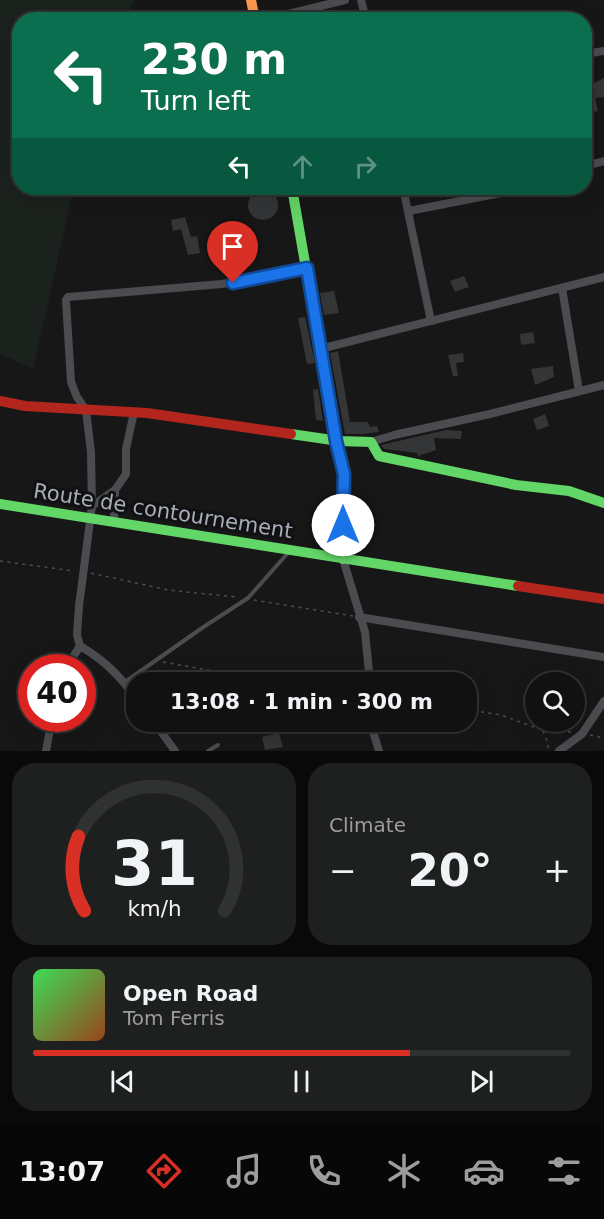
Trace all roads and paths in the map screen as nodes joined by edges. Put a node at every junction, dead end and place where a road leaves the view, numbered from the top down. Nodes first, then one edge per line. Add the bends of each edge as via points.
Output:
1 (345, 0) edge
2 (296, 12) edge
3 (293, 195) edge
4 (405, 195) edge
5 (491, 195) edge
6 (409, 211) junction
7 (307, 268) junction
8 (604, 277) edge
9 (562, 288) junction
10 (431, 321) junction
11 (320, 349) junction
12 (604, 385) edge
13 (579, 392) junction
14 (0, 401) edge
15 (86, 410) junction
16 (134, 412) junction
17 (336, 441) junction
18 (371, 442) junction
19 (115, 490) junction
20 (604, 503) edge
21 (0, 504) edge
22 (92, 506) junction
23 (91, 518) junction
24 (114, 522) junction
25 (289, 551) junction
26 (343, 560) junction
27 (0, 561) edge
28 (83, 572) junction
29 (248, 598) junction
30 (604, 599) edge
31 (359, 617) junction
32 (80, 646) junction
33 (75, 654) edge
34 (604, 657) edge
35 (156, 661) junction
36 (218, 672) edge
37 (370, 672) edge
38 (125, 682) joint
39 (604, 701) edge
40 (477, 712) edge
41 (525, 724) edge
42 (49, 732) edge
43 (161, 732) edge
44 (373, 732) edge
45 (543, 732) edge
46 (562, 732) edge
47 (582, 734) junction
48 (604, 738) edge
49 (218, 745) dead end
50 (46, 751) edge
51 (175, 751) edge
52 (208, 751) edge
53 (379, 751) edge
54 (548, 751) edge
55 (560, 751) edge

1 - 2 street
3 - 7 street
4 - 6 street
5 - 6 street
6 - 10 street
7 - 11 street
7 - 15 street via 222,284 68,297 65,309 71,382
8 - 9 street
9 - 10 street
9 - 13 street
10 - 11 street
11 - 17 street
12 - 13 street
13 - 18 street
14 - 15 street
15 - 16 street
15 - 22 street
16 - 17 street
16 - 19 street via 126,449 126,474
17 - 18 street
17 - 26 street via 344,474
18 - 20 street via 379,456 516,485 568,491
19 - 22 street
19 - 24 street
21 - 23 street, Route de contournement
22 - 23 street
23 - 24 street, Route de contournement
23 - 28 street
24 - 25 street, Route de contournement
25 - 26 street, Route de contournement
25 - 29 lane
26 - 30 street, Route de contournement
26 - 31 street
27 - 28 path
28 - 29 path via 168,590
28 - 32 street via 77,635
29 - 31 path
29 - 35 lane
31 - 34 street
31 - 37 street via 365,632
32 - 33 street
32 - 38 street via 99,656
35 - 36 path
35 - 38 lane
39 - 47 street
40 - 41 path
42 - 50 street
43 - 51 street
44 - 53 street
45 - 54 path
46 - 47 path
47 - 48 path
47 - 55 street
49 - 52 lane

